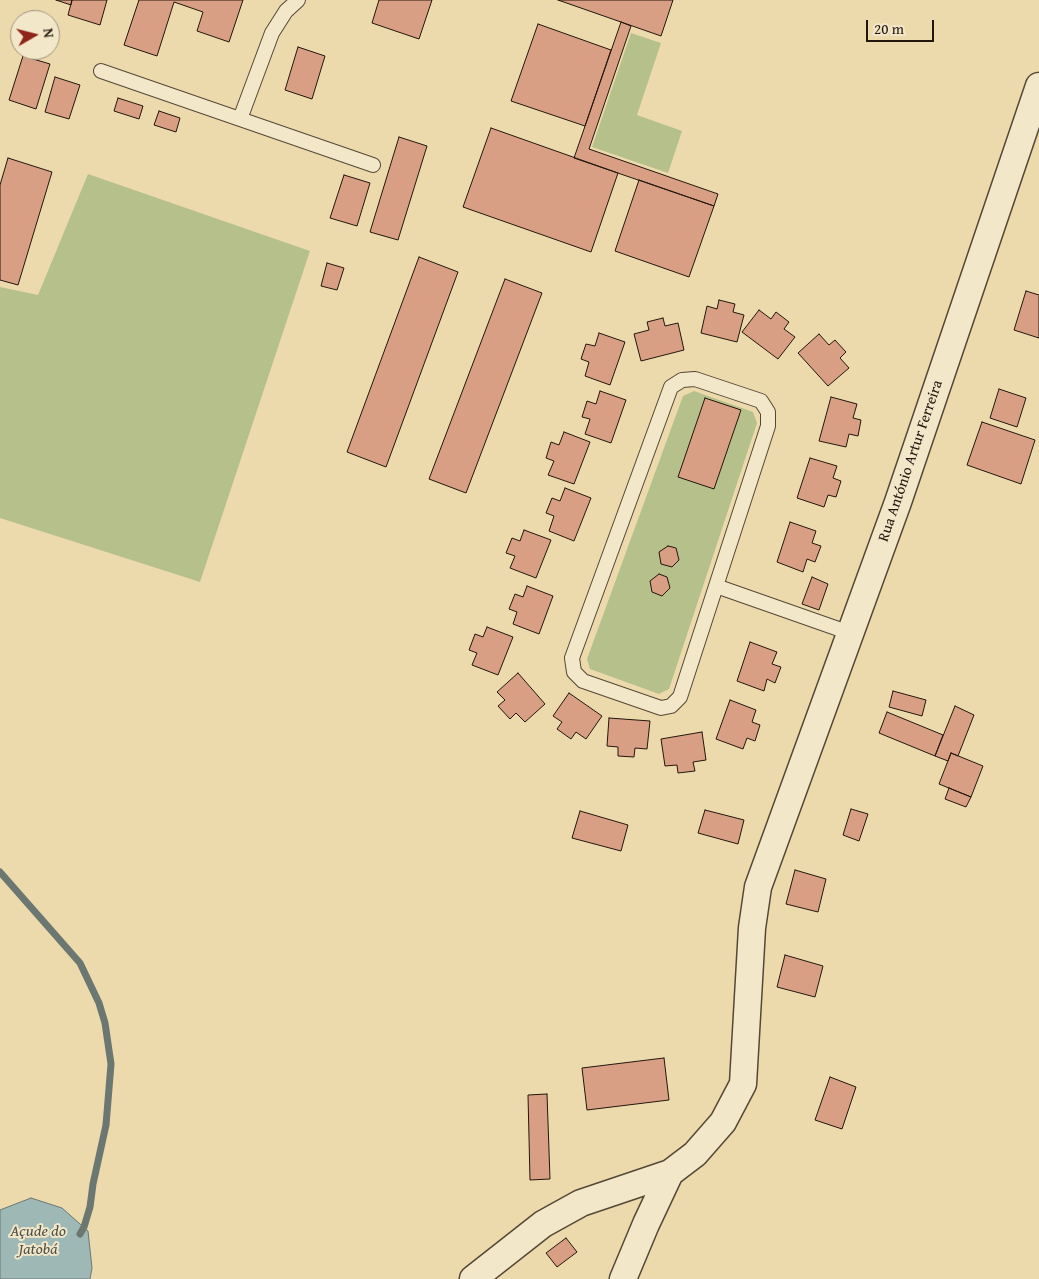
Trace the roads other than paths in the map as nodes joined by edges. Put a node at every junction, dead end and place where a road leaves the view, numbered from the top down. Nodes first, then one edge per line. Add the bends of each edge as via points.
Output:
1 (298, 0) edge
2 (101, 71) dead end
3 (1039, 86) edge
4 (240, 119) junction
5 (373, 165) dead end
6 (716, 586) junction
7 (850, 633) junction
8 (670, 1173) junction
9 (473, 1279) edge
10 (623, 1279) edge

1 - 4 lane via 286,11 272,33
2 - 4 lane
3 - 7 street, Rua António Artur Ferreira
4 - 5 lane
6 - 6 lane via 768,426 768,412 761,401 695,379 682,380 671,387 668,395 572,658 574,672 583,681 661,708 671,706 680,697
6 - 7 lane
7 - 8 street, Rua António Artur Ferreira via 758,887 752,928 743,1084 723,1122 695,1154
8 - 9 street via 581,1203 544,1224
8 - 10 street

